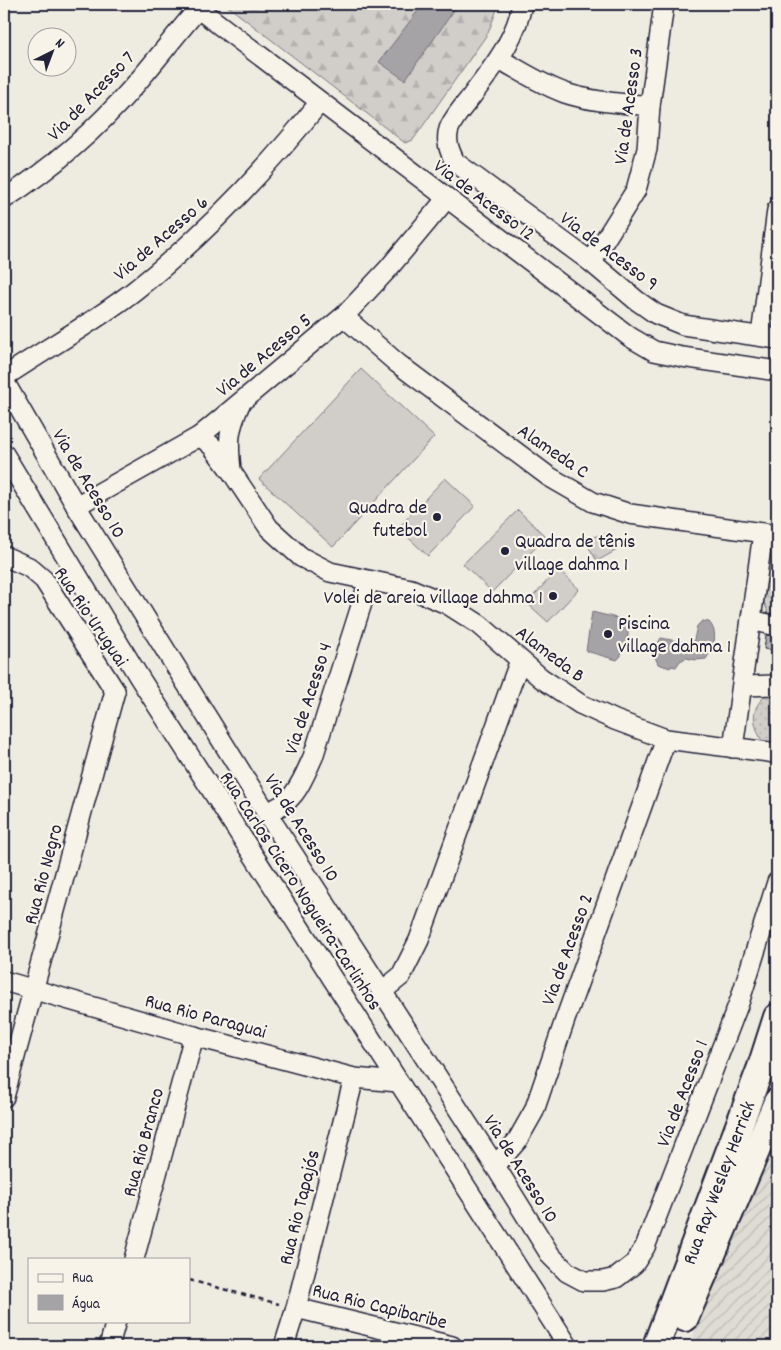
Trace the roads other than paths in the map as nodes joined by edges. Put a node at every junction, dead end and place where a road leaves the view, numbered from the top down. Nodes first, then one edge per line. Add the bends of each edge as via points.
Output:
1 (522, 4) edge
2 (664, 4) edge
3 (195, 6) edge
4 (499, 59) junction
5 (320, 102) junction
6 (650, 106) junction
7 (447, 198) junction
8 (4, 199) edge
9 (777, 210) edge
10 (591, 262) junction
11 (345, 315) junction
12 (769, 338) edge
13 (777, 371) edge
14 (4, 379) edge
15 (241, 401) junction
16 (200, 436) junction
17 (4, 454) edge
18 (232, 471) junction
19 (76, 506) junction
20 (770, 534) edge
21 (4, 556) edge
22 (369, 581) junction
23 (751, 620) junction
24 (777, 626) edge
25 (520, 660) junction
26 (139, 677) junction
27 (777, 685) edge
28 (742, 686) junction
29 (115, 691) junction
30 (666, 739) junction
31 (733, 748) junction
32 (777, 754) edge
33 (266, 812) junction
34 (777, 882) edge
35 (4, 981) edge
36 (34, 989) junction
37 (381, 992) junction
38 (777, 1016) edge
39 (194, 1036) junction
40 (354, 1078) junction
41 (398, 1082) junction
42 (4, 1097) edge
43 (777, 1102) edge
44 (495, 1166) junction
45 (134, 1258) edge
46 (584, 1281) joint
47 (296, 1308) junction
48 (116, 1322) edge
49 (108, 1346) edge
50 (284, 1346) edge
51 (452, 1346) edge
52 (568, 1346) edge
53 (656, 1346) edge
54 (672, 1346) edge

1 - 4 street via 509,43
2 - 6 street, Via de Acesso 3
3 - 5 street, Via de Acesso 12
3 - 8 street, Via de Acesso 7 via 133,87 105,117 68,152
4 - 6 street via 566,93
4 - 10 street, Via de Acesso 9 via 456,117 449,130 449,149 455,162
5 - 7 street, Via de Acesso 12
5 - 14 street, Via de Acesso 6 via 266,167 209,227 134,292
6 - 10 street, Via de Acesso 3 via 647,149 636,190
7 - 11 street, Via de Acesso 5
7 - 13 street, Via de Acesso 12 via 630,337 654,351
9 - 12 street
10 - 12 street, Via de Acesso 9 via 656,314 683,325
11 - 15 street, Via de Acesso 5
11 - 20 street, Alameda C via 404,369 548,476 593,502 630,514
14 - 19 street, Via de Acesso 10
15 - 16 street, Via de Acesso 5
15 - 18 street, Alameda B via 229,436
16 - 18 street, Alameda B
16 - 19 street, Via de Acesso 5
17 - 26 street, Rua Carlos Cicero Nogueira-Carlinhos
18 - 22 street, Alameda B via 269,528 301,557 330,572
19 - 33 street, Via de Acesso 10
20 - 23 street
21 - 29 street, Rua Rio Uruguai via 29,567 44,580
22 - 25 street, Alameda B via 411,588 447,604 480,625
22 - 33 street, Via de Acesso 4 via 313,757 301,784 285,804
23 - 24 street
23 - 28 street
25 - 30 street, Alameda B via 580,704
25 - 37 street via 419,940 401,976
26 - 29 street
26 - 41 street, Rua Carlos Cicero Nogueira-Carlinhos
27 - 28 street
28 - 31 street
29 - 36 street, Rua Rio Negro
30 - 31 street, Alameda B
30 - 44 street, Via de Acesso 2 via 534,1110 517,1141
31 - 32 street, Alameda B
33 - 37 street, Via de Acesso 10
34 - 46 street, Via de Acesso 1 via 740,1000 645,1247 634,1264 616,1278
35 - 36 street, Rua Rio Paraguai
36 - 39 street, Rua Rio Paraguai
36 - 42 street, Rua Rio Negro
37 - 44 street, Via de Acesso 10
38 - 53 street, Rua Ray Wesley Herrick via 761,1068
39 - 40 street, Rua Rio Paraguai
39 - 45 street, Rua Rio Branco
40 - 41 street, Rua Rio Paraguai
40 - 47 street, Rua Rio Tapajós
41 - 52 street, Rua Carlos Cicero Nogueira-Carlinhos
43 - 54 street, Rua Ray Wesley Herrick
44 - 46 street, Via de Acesso 10 via 551,1256 567,1272
47 - 50 street, Rua Rio Tapajós
47 - 51 street, Rua Rio Capibaribe
48 - 49 street

